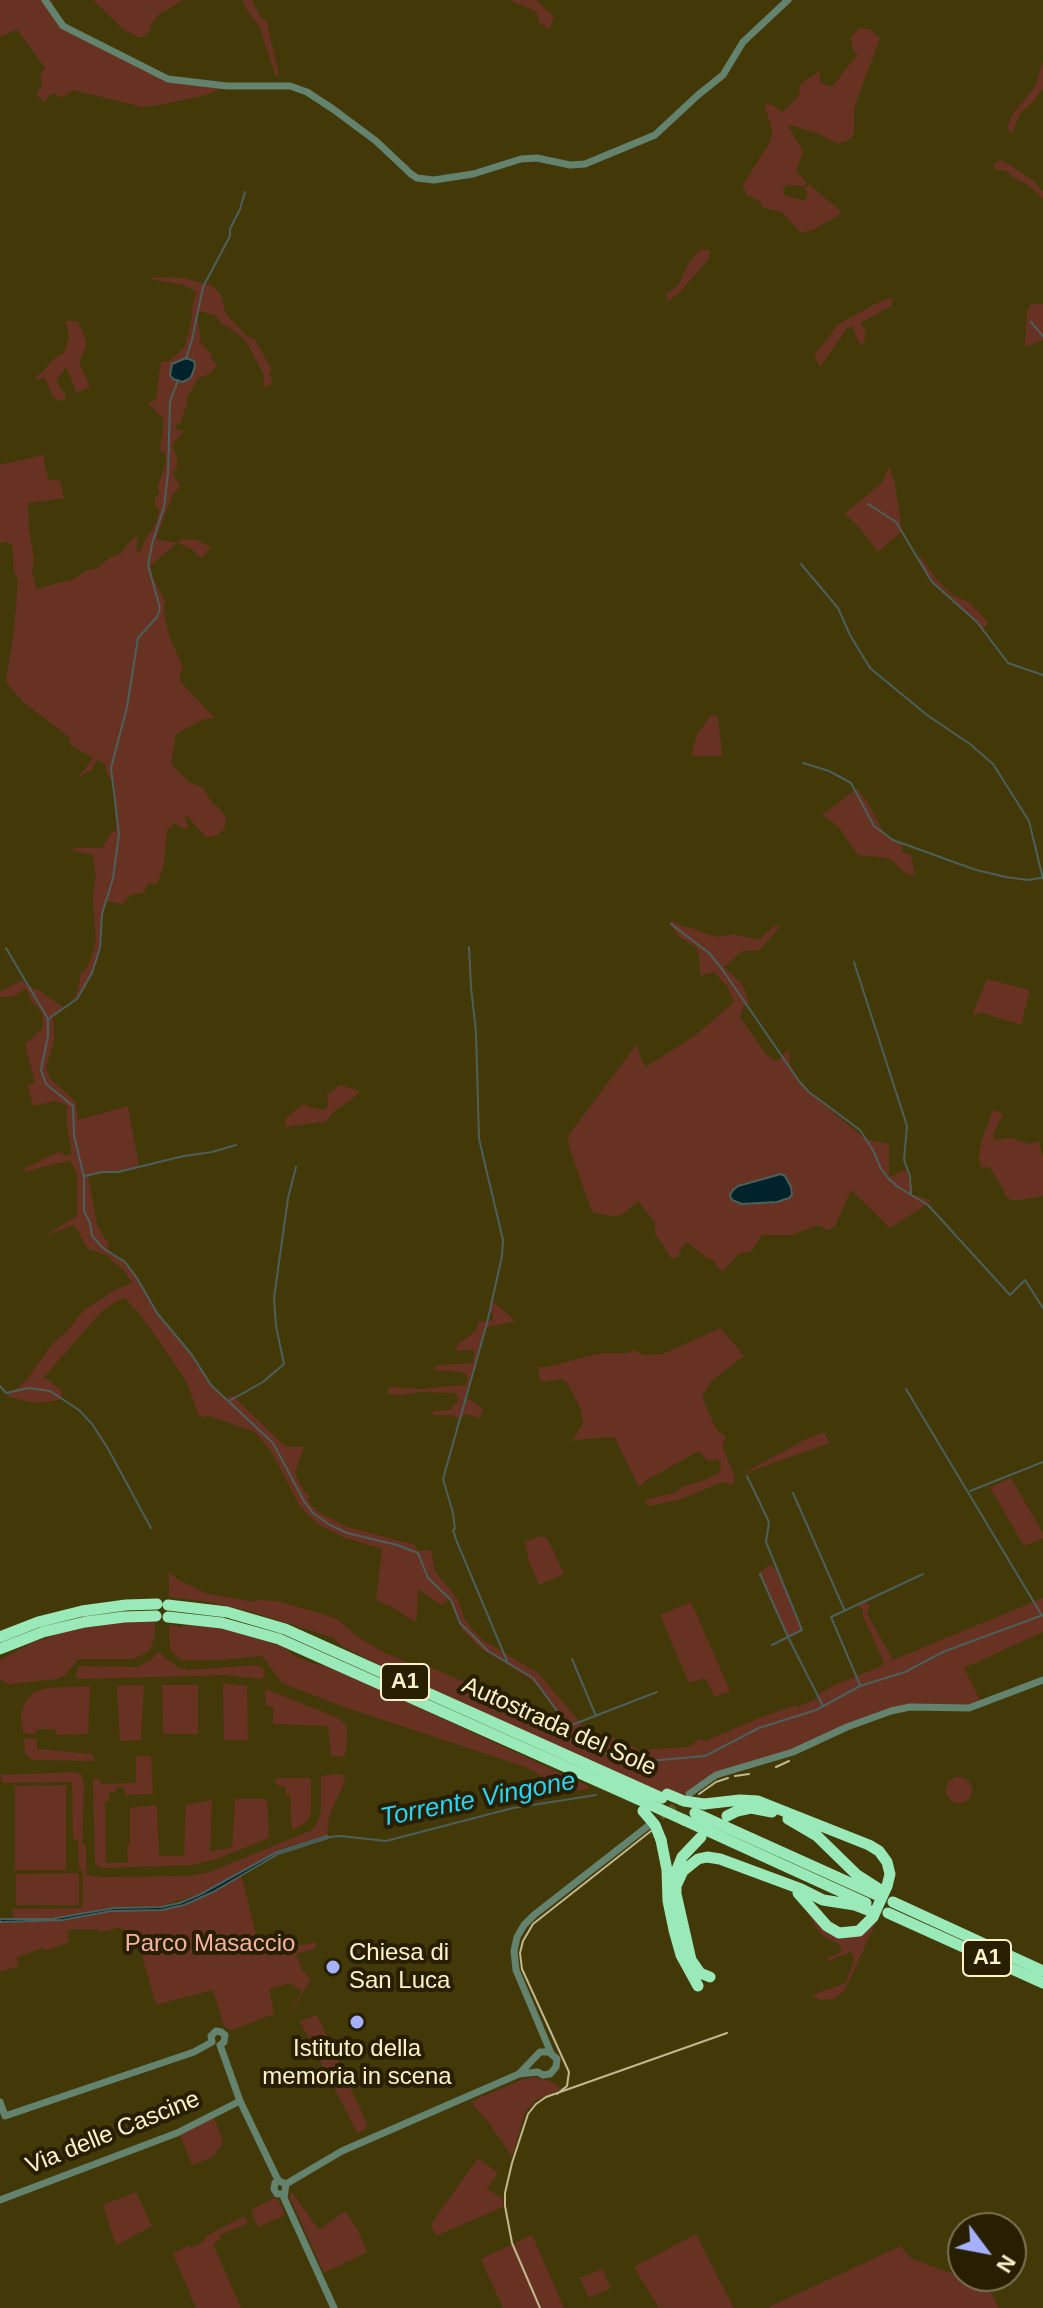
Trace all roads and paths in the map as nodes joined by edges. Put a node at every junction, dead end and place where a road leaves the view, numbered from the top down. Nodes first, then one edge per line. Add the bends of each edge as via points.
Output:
1 (45, 0) edge
2 (788, 0) edge
3 (162, 1610) junction
4 (0, 1637) edge
5 (0, 1649) edge
6 (1043, 1680) edge
7 (689, 1794) tunnel mouth
8 (647, 1808) junction
9 (694, 1812) junction
10 (727, 1816) dead end
11 (655, 1821) tunnel mouth
12 (701, 1837) dead end
13 (780, 1883) junction
14 (883, 1904) junction
15 (934, 1927) junction
16 (674, 1930) junction
17 (1043, 1971) edge
18 (710, 1977) dead end
19 (1043, 1983) edge
20 (698, 1986) dead end
21 (543, 2034) junction
22 (551, 2053) junction
23 (536, 2057) junction
24 (538, 2072) junction
25 (519, 2074) junction
26 (240, 2101) junction
27 (0, 2102) edge
28 (282, 2183) junction
29 (0, 2200) edge
30 (334, 2308) edge

1 - 2 street via 63,26 168,79 290,86 307,92 376,141 411,174 434,180 521,159 585,164 655,135 723,75 743,42
3 - 4 highway, Autostrada del Sole / A1 via 102,1607
3 - 5 highway, Autostrada del Sole / A1 via 43,1632
3 - 8 highway, Autostrada del Sole / A1 via 279,1639
3 - 9 highway, Autostrada del Sole / A1, bridge via 227,1612 285,1629 633,1785 684,1801
6 - 7 street via 969,1708 887,1712 793,1752 716,1775
8 - 9 highway, Autostrada del Sole / A1, bridge
8 - 16 highway, bridge via 661,1840
9 - 14 highway, Autostrada del Sole / A1
9 - 14 highway via 744,1799 763,1802 869,1845 887,1862 890,1874
10 - 14 highway via 758,1809 798,1823
11 - 21 street via 534,1915 519,1933 516,1970
12 - 16 highway via 675,1872 670,1900
13 - 14 highway via 828,1902
13 - 14 highway via 801,1895 827,1926 844,1933 866,1926
13 - 18 highway via 716,1857 696,1860 683,1871 676,1894 689,1951 695,1967
14 - 15 highway, Autostrada del Sole / A1
15 - 17 highway, Autostrada del Sole / A1
15 - 19 highway, Autostrada del Sole / A1
16 - 20 highway
21 - 22 street
21 - 23 street
22 - 23 street
22 - 24 street via 557,2060 555,2070
23 - 24 street
23 - 25 street
24 - 25 street
25 - 28 street via 342,2151
26 - 27 street via 216,2043 5,2116
26 - 28 street
26 - 29 street, Via delle Cascine via 177,2133
28 - 30 street

